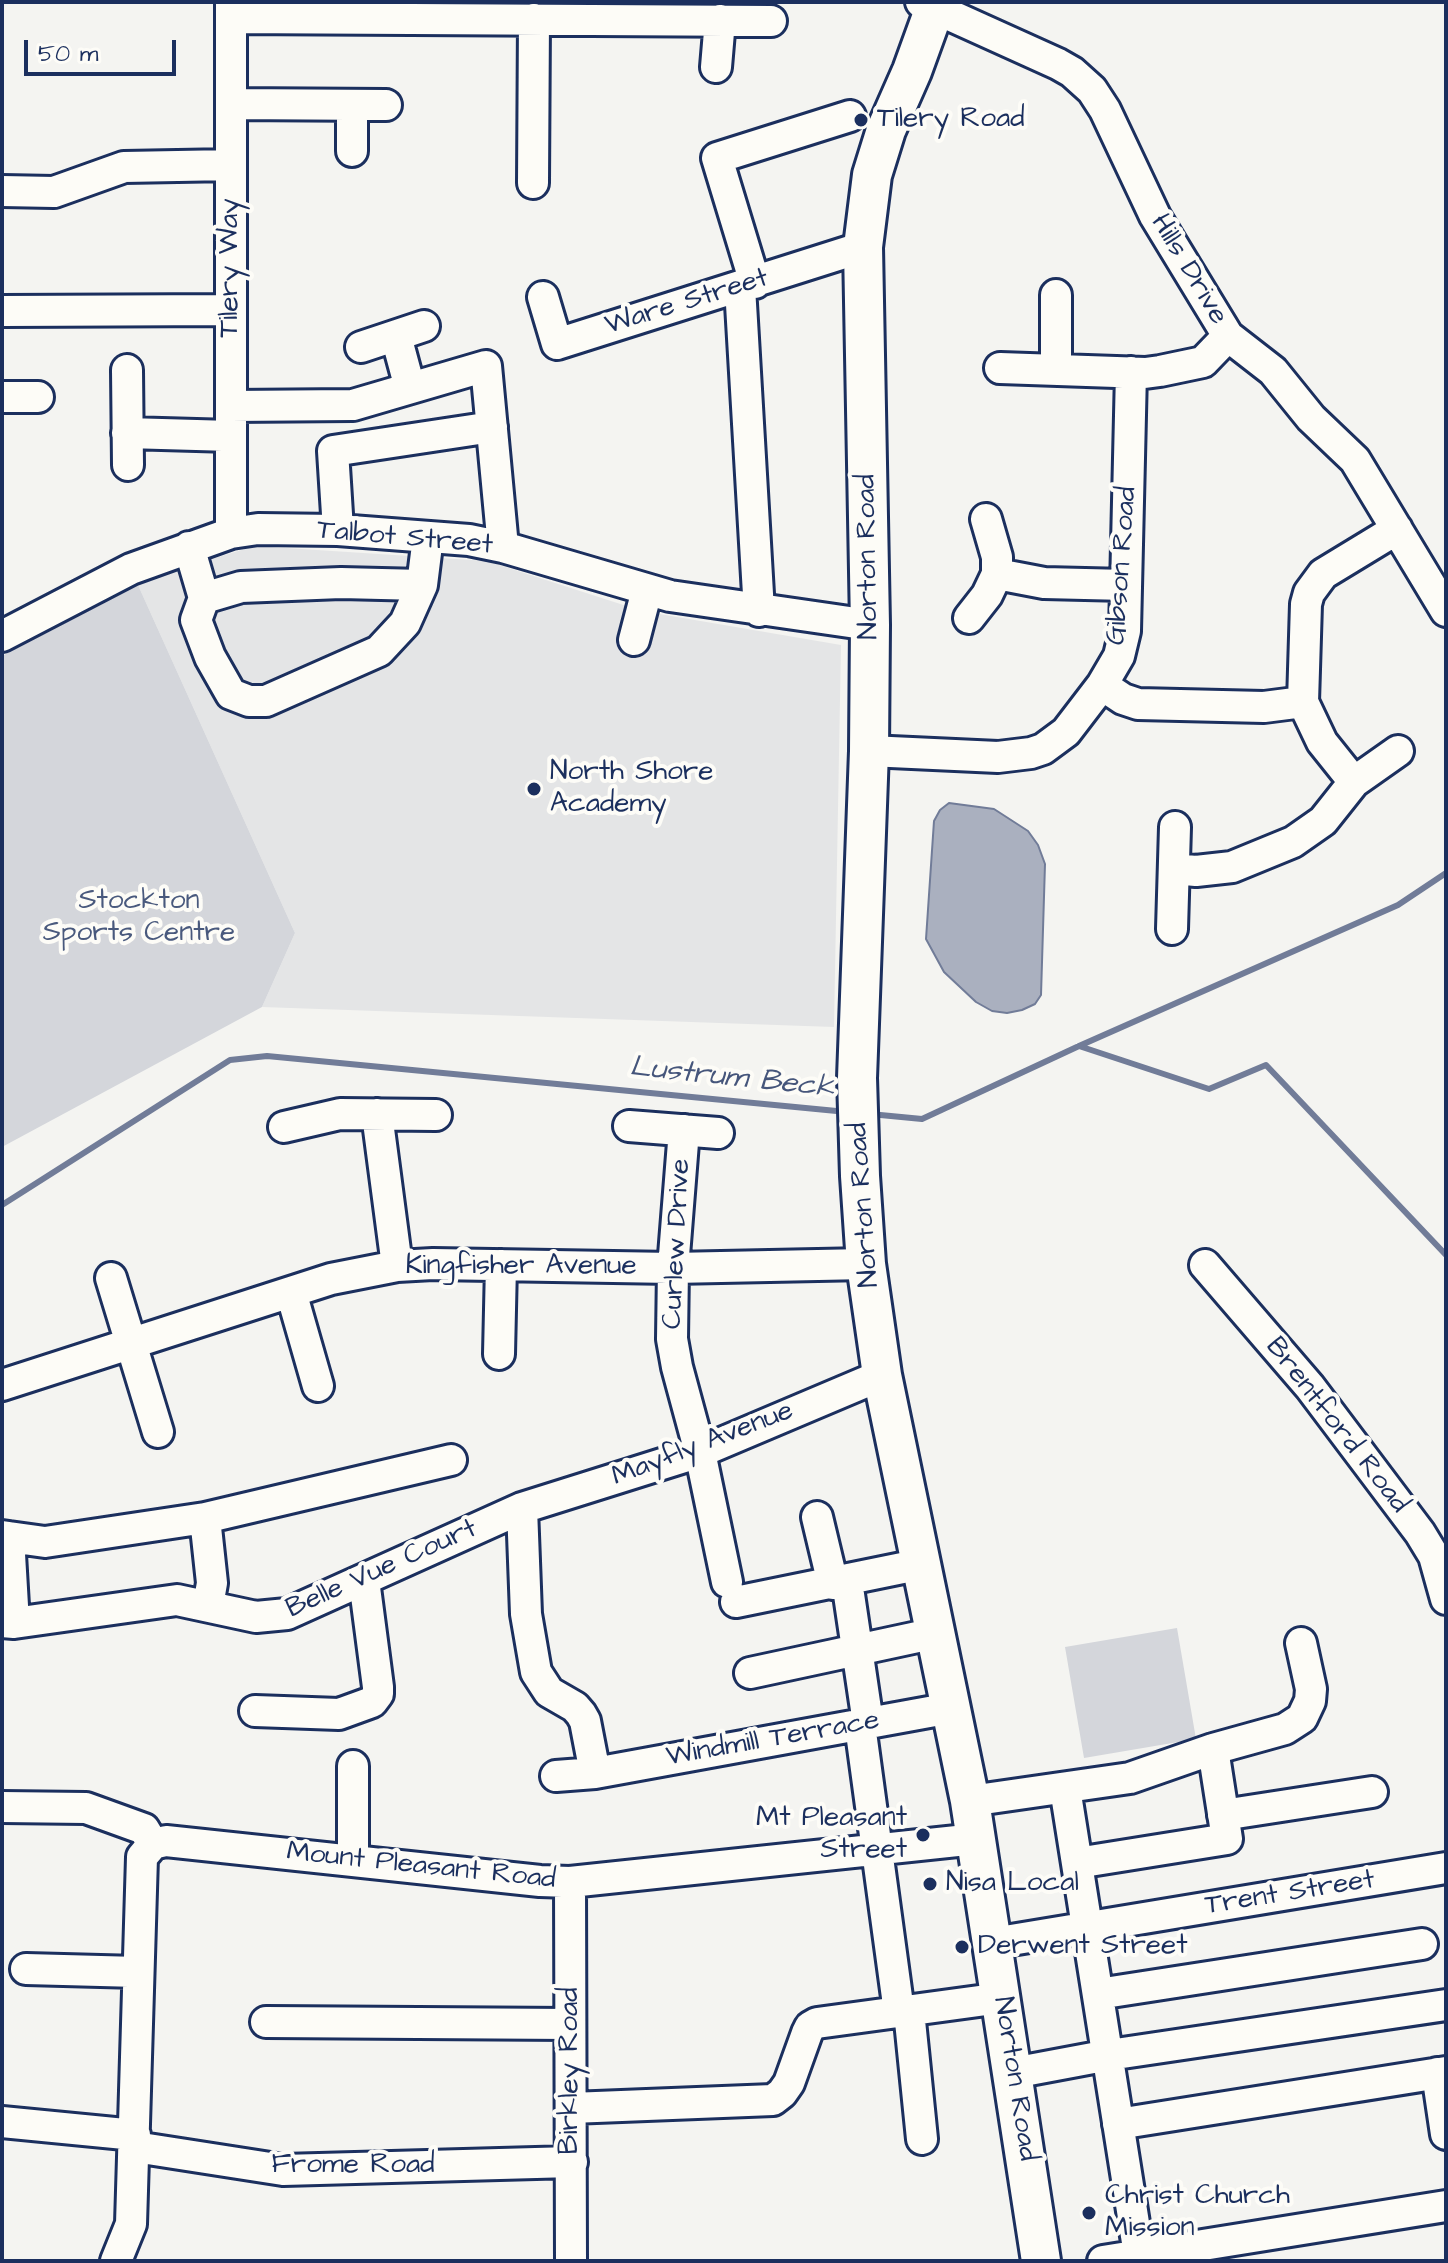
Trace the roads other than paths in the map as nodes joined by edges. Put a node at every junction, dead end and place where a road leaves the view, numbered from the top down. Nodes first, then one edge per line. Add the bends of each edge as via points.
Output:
1 (931, 4) edge
2 (231, 10) edge
3 (534, 19) junction
4 (720, 20) junction
5 (771, 21) dead end
6 (716, 67) dead end
7 (231, 104) junction
8 (352, 105) junction
9 (386, 105) dead end
10 (850, 116) dead end
11 (352, 151) dead end
12 (231, 165) junction
13 (533, 183) dead end
14 (2, 191) edge
15 (863, 247) junction
16 (747, 285) junction
17 (1056, 295) dead end
18 (543, 297) dead end
19 (231, 310) junction
20 (2, 311) edge
21 (1228, 336) junction
22 (361, 347) dead end
23 (1000, 368) dead end
24 (1056, 368) junction
25 (127, 370) dead end
26 (1131, 372) junction
27 (410, 388) junction
28 (2, 397) edge
29 (38, 397) dead end
30 (231, 406) junction
31 (492, 427) junction
32 (127, 433) junction
33 (231, 436) junction
34 (128, 465) dead end
35 (986, 519) dead end
36 (1397, 529) junction
37 (338, 530) junction
38 (231, 533) junction
39 (428, 537) junction
40 (189, 547) junction
41 (503, 547) junction
42 (997, 574) junction
43 (422, 585) junction
44 (1126, 585) junction
45 (647, 590) junction
46 (204, 598) junction
47 (759, 611) junction
48 (1446, 611) edge
49 (969, 618) dead end
50 (870, 625) junction
51 (2, 636) edge
52 (634, 640) dead end
53 (1102, 685) junction
54 (1303, 702) junction
55 (869, 751) junction
56 (1398, 751) dead end
57 (1354, 782) junction
58 (1175, 827) dead end
59 (1174, 869) junction
60 (1172, 929) dead end
61 (377, 1114) junction
62 (436, 1115) dead end
63 (629, 1126) dead end
64 (284, 1127) dead end
65 (684, 1130) junction
66 (718, 1133) dead end
67 (866, 1264) junction
68 (501, 1265) junction
69 (397, 1266) junction
70 (1203, 1267) dead end
71 (673, 1268) junction
72 (111, 1278) dead end
73 (291, 1292) junction
74 (132, 1344) junction
75 (499, 1354) dead end
76 (882, 1375) junction
77 (2, 1385) edge
78 (318, 1386) dead end
79 (158, 1432) dead end
80 (700, 1452) junction
81 (451, 1460) dead end
82 (522, 1508) junction
83 (817, 1517) dead end
84 (205, 1518) junction
85 (5, 1536) edge
86 (1440, 1554) edge
87 (922, 1564) junction
88 (364, 1580) junction
89 (840, 1583) junction
90 (1446, 1599) edge
91 (208, 1606) junction
92 (8, 1623) edge
93 (936, 1633) junction
94 (1301, 1643) dead end
95 (856, 1650) junction
96 (750, 1673) dead end
97 (951, 1708) junction
98 (255, 1711) dead end
99 (864, 1724) junction
100 (1213, 1749) junction
101 (353, 1766) dead end
102 (595, 1773) junction
103 (556, 1776) dead end
104 (1065, 1788) junction
105 (1372, 1792) dead end
106 (970, 1801) junction
107 (2, 1807) edge
108 (1223, 1815) junction
109 (976, 1839) junction
110 (153, 1844) junction
111 (877, 1851) junction
112 (353, 1859) junction
113 (1077, 1863) junction
114 (1446, 1868) edge
115 (570, 1882) junction
116 (1087, 1926) junction
117 (993, 1943) junction
118 (1422, 1944) dead end
119 (26, 1969) dead end
120 (138, 1972) junction
121 (1098, 1994) junction
122 (1001, 1998) junction
123 (1446, 2005) edge
124 (904, 2011) junction
125 (266, 2022) dead end
126 (570, 2024) junction
127 (1109, 2055) junction
128 (1441, 2072) edge
129 (1013, 2073) junction
130 (571, 2108) junction
131 (2, 2122) edge
132 (1118, 2124) junction
133 (1446, 2134) edge
134 (922, 2139) dead end
135 (135, 2141) junction
136 (572, 2162) junction
137 (1446, 2206) edge
138 (1264, 2249) edge
139 (1140, 2258) edge
140 (116, 2261) edge
141 (571, 2261) edge
142 (1041, 2261) edge
143 (1103, 2261) edge

1 - 15 main road, Norton Road via 872,175
1 - 21 street, Hills Drive via 1058,64 1092,90 1155,216
2 - 3 street
2 - 7 street, Tilery Way
3 - 4 street
3 - 13 street
4 - 5 street
4 - 6 street
7 - 8 street
7 - 12 street, Tilery Way
8 - 9 street
8 - 11 street
10 - 16 street via 717,158
12 - 14 street via 124,167 54,192
12 - 19 street, Tilery Way
15 - 16 street, Ware Street
15 - 50 main road, Norton Road
16 - 18 street, Ware Street via 557,344
16 - 47 street
17 - 24 street
19 - 20 street
19 - 30 street, Tilery Way
21 - 26 street via 1213,354 1192,366
21 - 36 street, Hills Drive via 1273,371 1346,450
22 - 27 street via 410,331
23 - 24 street
24 - 26 street
25 - 32 street
26 - 44 street, Gibson Road
27 - 30 street via 353,405
27 - 31 street via 486,366
28 - 29 street
30 - 33 street, Tilery Way
31 - 37 street via 333,451
31 - 41 street
32 - 33 street
32 - 34 street
33 - 38 street, Tilery Way
35 - 42 street
36 - 48 street, Hills Drive
36 - 54 street via 1323,574 1309,593
37 - 38 street, Talbot Street
37 - 39 street, Talbot Street
38 - 40 street, Talbot Street
39 - 41 street, Talbot Street
39 - 43 street
40 - 46 street
40 - 51 street, Talbot Street via 110,578
41 - 45 street, Talbot Street
42 - 44 street via 1044,583
42 - 49 street
43 - 46 street via 241,587
43 - 46 street via 405,623 379,651 266,701 231,694 196,620
44 - 53 street, Gibson Road via 1123,644
45 - 47 street, Talbot Street
45 - 52 street
47 - 50 street, Talbot Street
50 - 55 main road, Norton Road
53 - 54 street via 1138,704 1264,707
53 - 55 street, Gibson Road via 1066,732 1031,753 998,757
54 - 57 street via 1322,742
55 - 67 main road, Norton Road via 858,1119
56 - 57 street
57 - 59 street via 1323,821 1293,842 1232,867
58 - 59 street
59 - 60 street
61 - 62 street
61 - 64 street via 340,1114
61 - 69 street
63 - 65 street, Curlew Drive
65 - 66 street, Curlew Drive
65 - 71 street, Curlew Drive
67 - 71 street, Kingfisher Avenue
67 - 76 main road, Norton Road
68 - 69 street, Kingfisher Avenue
68 - 71 street, Kingfisher Avenue
68 - 75 street
69 - 73 street, Kingfisher Avenue
70 - 86 street, Brentford Road via 1310,1387
71 - 80 street, Curlew Drive via 672,1339
72 - 74 street
73 - 74 street, Kingfisher Avenue
73 - 78 street
74 - 77 street, Kingfisher Avenue
74 - 79 street
76 - 80 street, Mayfly Avenue
76 - 87 main road, Norton Road
80 - 82 street, Mayfly Avenue
80 - 89 street, Curlew Drive via 732,1592
81 - 84 street
82 - 88 street, Belle Vue Court
82 - 102 street via 526,1614 536,1672 549,1692 581,1714
83 - 89 street
84 - 85 street via 45,1542
84 - 91 street via 212,1583
85 - 92 street
86 - 90 street, Brentford Road
87 - 89 street
87 - 93 main road, Norton Road
88 - 91 street, Belle Vue Court via 274,1617 235,1615
88 - 98 street via 378,1694 372,1702 339,1714
89 - 95 street
91 - 92 street, Belle Vue Court via 177,1600
93 - 95 street
93 - 97 main road, Norton Road
94 - 100 street via 1311,1689 1302,1718 1285,1729
95 - 96 street
95 - 99 street
97 - 99 street, Windmill Terrace
97 - 106 main road, Norton Road
99 - 102 street, Windmill Terrace
99 - 111 street
100 - 104 street via 1130,1778
100 - 108 street
101 - 112 street
102 - 103 street, Windmill Terrace
104 - 106 street
104 - 113 street
105 - 108 street
106 - 109 main road, Norton Road
107 - 110 street via 86,1808 144,1829
108 - 113 street via 1227,1839
109 - 111 street, Mount Pleasant Road
109 - 117 main road, Norton Road
110 - 112 street, Mount Pleasant Road
110 - 120 street via 142,1857
111 - 115 street, Mount Pleasant Road
111 - 124 street
112 - 115 street, Mount Pleasant Road
113 - 116 street
114 - 116 street, Trent Street
115 - 126 street, Birkley Road
116 - 117 street, Trent Street
116 - 121 street
117 - 122 main road, Norton Road
118 - 121 street
119 - 120 street
120 - 135 street
121 - 127 street
122 - 124 street
122 - 129 main road, Norton Road
123 - 127 street
124 - 130 street via 810,2027 789,2083 773,2100
124 - 134 street
125 - 126 street
126 - 130 street, Birkley Road
127 - 129 street
127 - 132 street
128 - 132 street
128 - 133 street
129 - 142 main road, Norton Road
130 - 136 street, Birkley Road
131 - 135 street, Frome Road
132 - 139 street
135 - 136 street, Frome Road via 283,2170
135 - 140 street via 131,2224
136 - 141 street, Birkley Road
137 - 138 street
138 - 139 street
139 - 143 street

